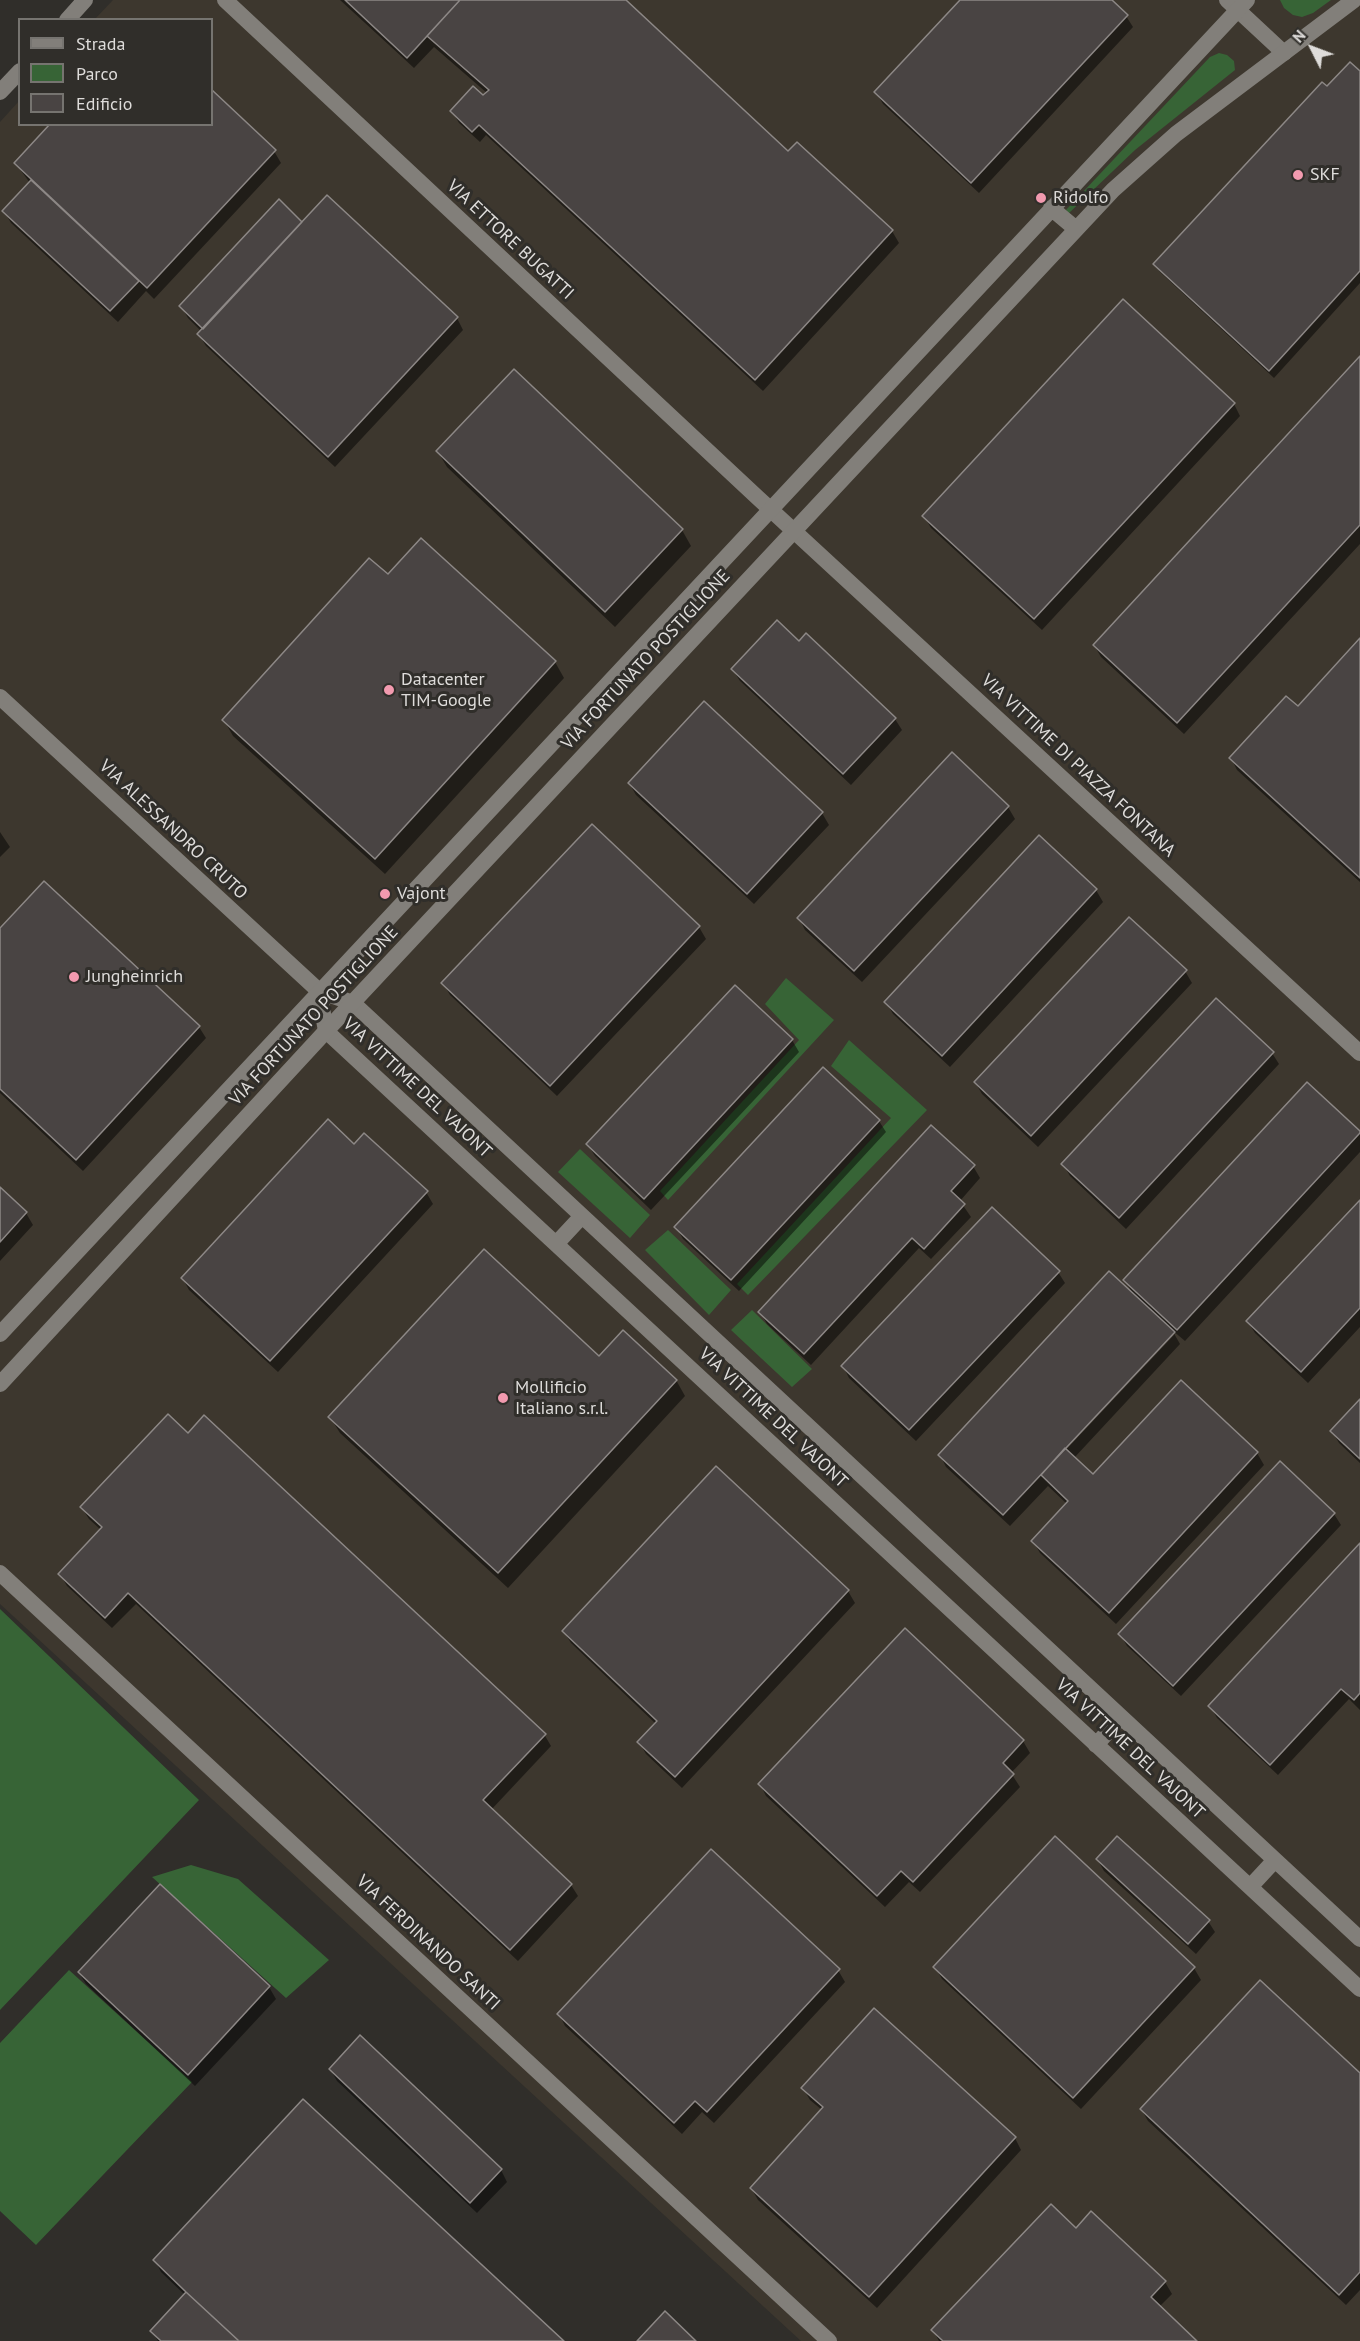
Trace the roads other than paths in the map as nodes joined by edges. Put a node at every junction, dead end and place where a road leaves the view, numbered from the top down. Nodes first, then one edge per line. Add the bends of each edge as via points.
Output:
1 (85, 0) edge
2 (225, 0) edge
3 (1354, 0) edge
4 (1237, 3) edge
5 (69, 18) edge
6 (1284, 53) junction
7 (18, 73) edge
8 (0, 92) edge
9 (1051, 208) junction
10 (1076, 229) junction
11 (770, 508) junction
12 (794, 530) junction
13 (0, 697) edge
14 (319, 991) junction
15 (353, 1003) junction
16 (326, 1031) junction
17 (1360, 1053) edge
18 (582, 1216) junction
19 (556, 1244) junction
20 (0, 1334) edge
21 (0, 1384) edge
22 (0, 1573) edge
23 (1121, 1717) junction
24 (1096, 1744) junction
25 (1275, 1860) junction
26 (1250, 1887) junction
27 (1360, 1939) edge
28 (1360, 1989) edge
29 (829, 2341) edge

1 - 5 street
2 - 11 street, VIA ETTORE BUGATTI
3 - 6 street, VIA FORTUNATO POSTIGLIONE
4 - 6 street
4 - 9 street, VIA FORTUNATO POSTIGLIONE
6 - 10 street, VIA FORTUNATO POSTIGLIONE via 1176,134
7 - 8 street
9 - 10 street
9 - 11 street, VIA FORTUNATO POSTIGLIONE
10 - 12 street, VIA FORTUNATO POSTIGLIONE
11 - 12 street, VIA VITTIME DI PIAZZA FONTANA
11 - 14 street, VIA FORTUNATO POSTIGLIONE
12 - 15 street, VIA FORTUNATO POSTIGLIONE
12 - 17 street, VIA VITTIME DI PIAZZA FONTANA
13 - 14 street, VIA ALESSANDRO CRUTO
14 - 15 street, VIA VITTIME DEL VAJONT
14 - 16 street, VIA VITTIME DEL VAJONT
14 - 20 street, VIA FORTUNATO POSTIGLIONE
15 - 16 street, VIA FORTUNATO POSTIGLIONE
15 - 18 street, VIA VITTIME DEL VAJONT
16 - 19 street, VIA VITTIME DEL VAJONT
16 - 21 street, VIA FORTUNATO POSTIGLIONE
18 - 19 street
18 - 23 street, VIA VITTIME DEL VAJONT
19 - 24 street, VIA VITTIME DEL VAJONT
22 - 29 street, VIA FERDINANDO SANTI
23 - 24 street
23 - 25 street, VIA VITTIME DEL VAJONT
24 - 26 street, VIA VITTIME DEL VAJONT
25 - 26 street
25 - 27 street, VIA VITTIME DEL VAJONT
26 - 28 street, VIA VITTIME DEL VAJONT

